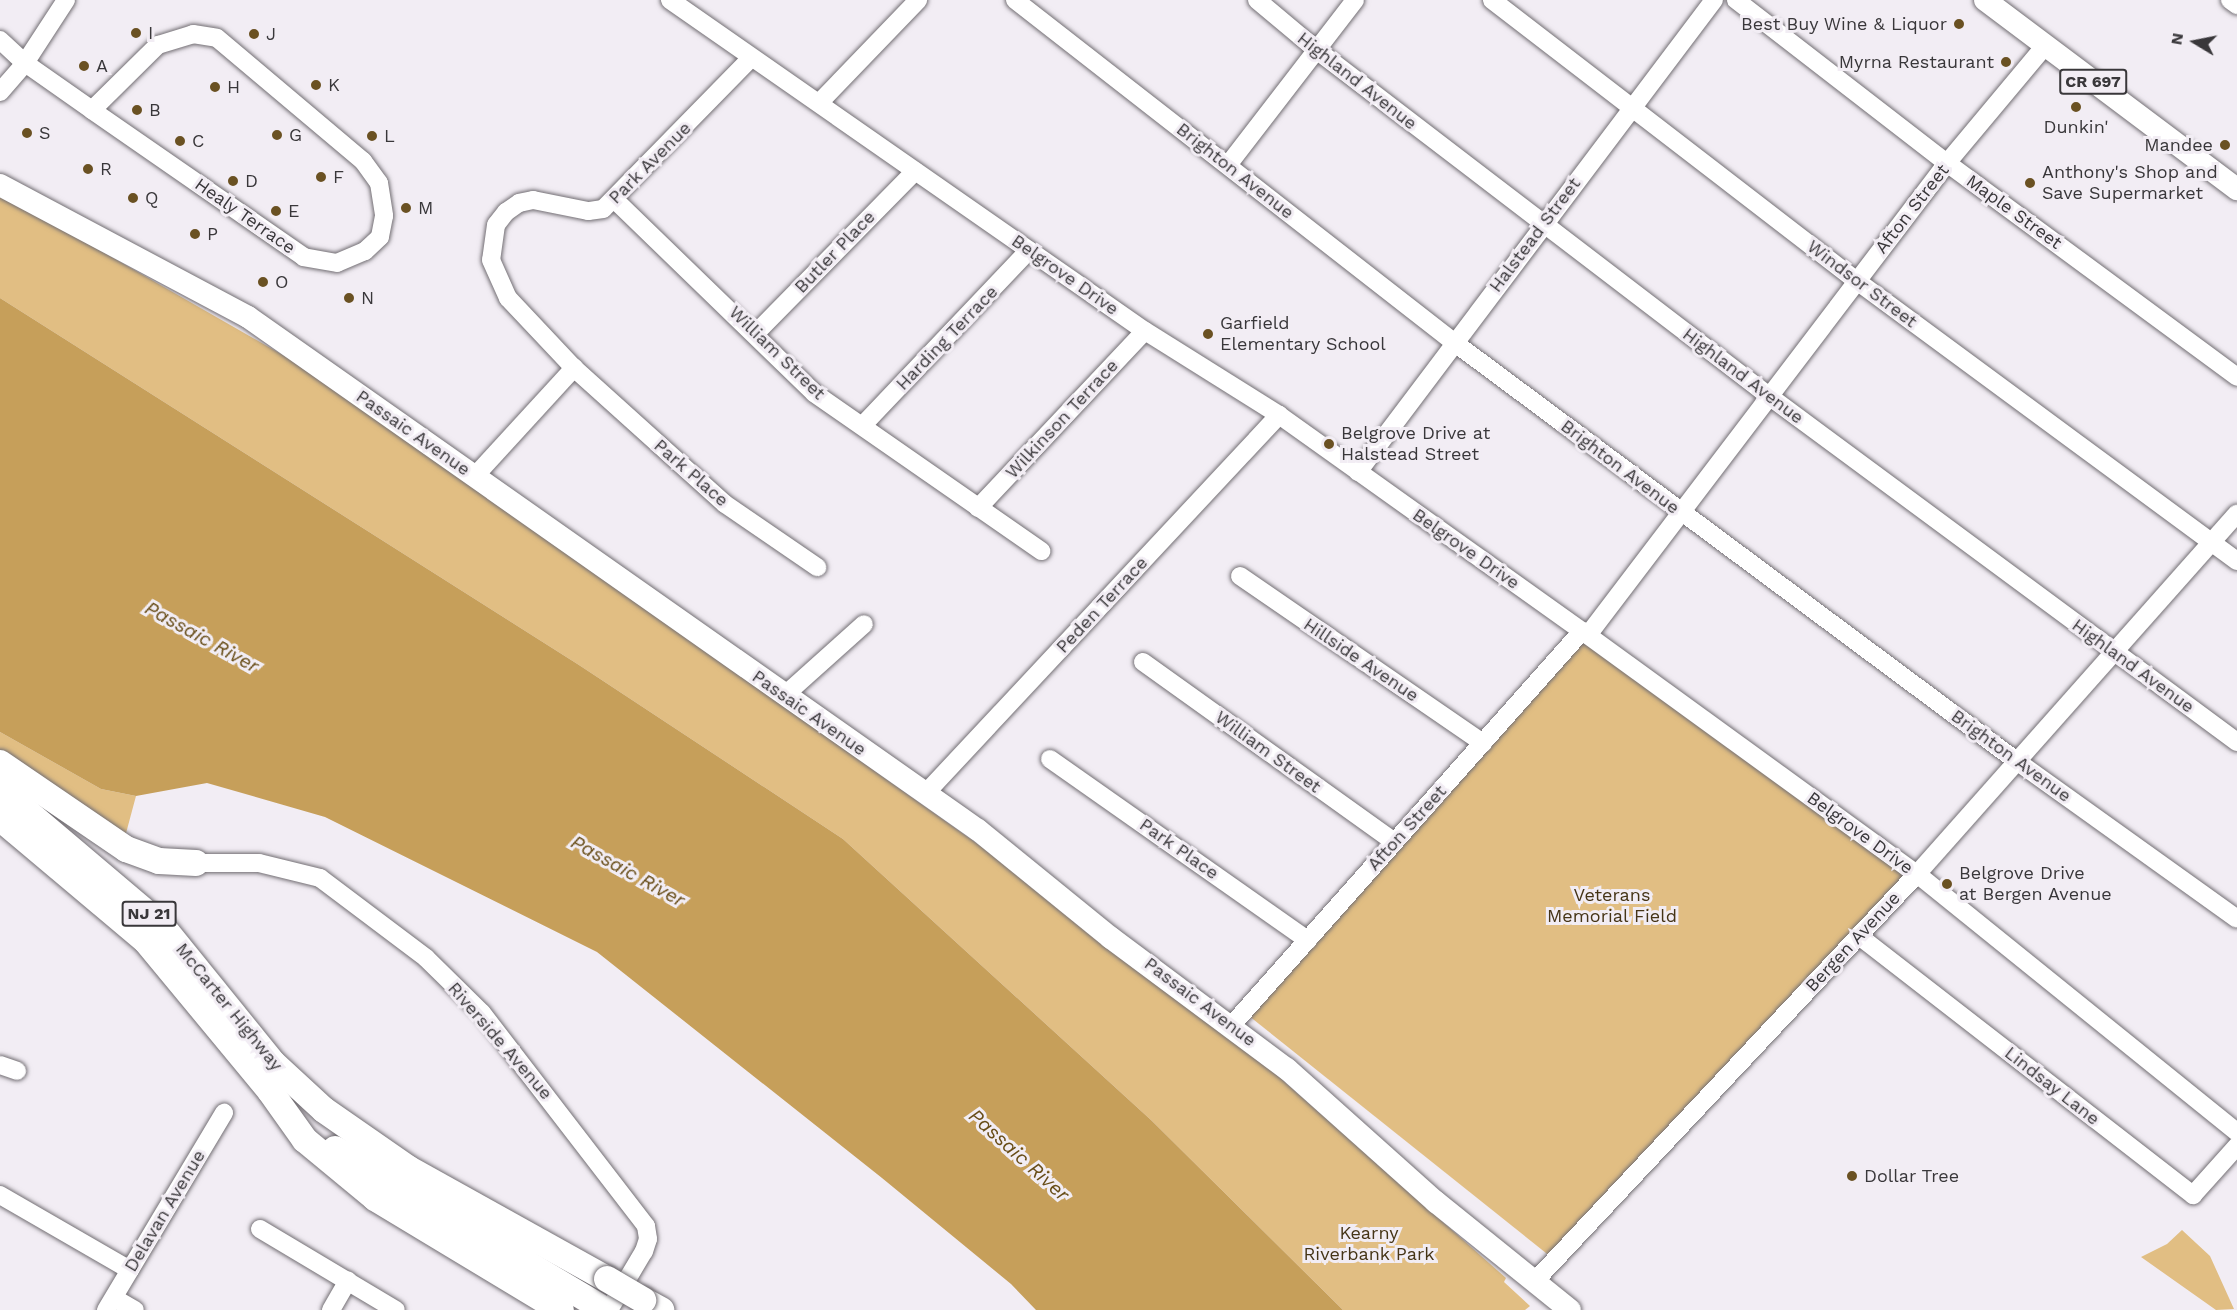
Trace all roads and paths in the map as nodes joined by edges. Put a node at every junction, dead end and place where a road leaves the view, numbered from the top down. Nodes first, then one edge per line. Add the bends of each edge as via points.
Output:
1 (66, 0) edge
2 (670, 0) edge
3 (918, 0) edge
4 (1015, 0) edge
5 (1257, 0) edge
6 (1355, 0) edge
7 (1492, 0) edge
8 (1714, 0) edge
9 (1736, 0) edge
10 (1985, 0) edge
11 (2230, 0) edge
12 (2237, 5) edge
13 (0, 40) edge
14 (2045, 46) junction
15 (1318, 51) junction
16 (751, 58) junction
17 (25, 63) junction
18 (0, 93) edge
19 (819, 103) junction
20 (1632, 107) junction
21 (93, 110) junction
22 (1947, 163) junction
23 (1228, 165) junction
24 (915, 171) junction
25 (0, 185) edge
26 (2237, 189) edge
27 (615, 200) junction
28 (1542, 225) junction
29 (1029, 250) junction
30 (1857, 281) junction
31 (1145, 330) junction
32 (756, 333) junction
33 (1455, 343) junction
34 (574, 368) junction
35 (2237, 377) edge
36 (1769, 396) junction
37 (1279, 415) junction
38 (863, 425) junction
39 (1358, 472) junction
40 (475, 476) junction
41 (978, 508) junction
42 (1681, 512) junction
43 (2237, 514) edge
44 (2211, 543) junction
45 (1041, 551) dead end
46 (2237, 561) edge
47 (817, 567) dead end
48 (1240, 576) dead end
49 (864, 624) dead end
50 (1585, 633) junction
51 (2114, 653) junction
52 (1143, 662) dead end
53 (785, 695) junction
54 (2237, 742) edge
55 (1483, 743) junction
56 (1050, 759) dead end
57 (2018, 762) junction
58 (0, 764) edge
59 (0, 789) edge
60 (925, 794) junction
61 (0, 818) edge
62 (1394, 842) junction
63 (196, 863) joint
64 (1917, 874) junction
65 (2237, 919) edge
66 (1859, 936) junction
67 (1308, 940) junction
68 (1232, 1025) junction
69 (270, 1091) junction
70 (224, 1113) dead end
71 (2237, 1132) edge
72 (2237, 1146) edge
73 (0, 1195) edge
74 (260, 1229) dead end
75 (130, 1270) junction
76 (348, 1281) junction
77 (1534, 1282) junction
78 (110, 1304) edge
79 (652, 1305) edge
80 (602, 1308) edge
81 (135, 1310) edge
82 (331, 1310) edge
83 (396, 1310) edge
84 (561, 1310) edge
85 (1570, 1310) edge

1 - 17 street
2 - 16 street, Belgrove Drive
3 - 19 street
4 - 23 street, Brighton Avenue
5 - 15 street, Highland Avenue
6 - 15 street
7 - 20 street, Windsor Street
8 - 20 street, Halstead Street
9 - 22 street, Maple Street
10 - 14 main road, CR 697
11 - 12 street
13 - 17 street, Healy Terrace
14 - 22 street, Afton Street
14 - 26 main road, CR 697
15 - 23 street
15 - 28 street, Highland Avenue
16 - 19 street, Belgrove Drive
16 - 27 street, Park Avenue
17 - 18 street
17 - 21 street, Healy Terrace
19 - 24 street, Belgrove Drive
20 - 28 street, Halstead Street
20 - 30 street, Windsor Street
21 - 21 street, Healy Terrace via 304,257 337,263 365,251 380,237 384,216 379,183 363,161 217,38 193,34 158,45
22 - 30 street, Afton Street
22 - 35 street, Maple Street
23 - 33 street, Brighton Avenue
24 - 29 street, Belgrove Drive
24 - 32 street, Butler Place
25 - 40 main road, Passaic Avenue via 248,317
27 - 32 street, William Street
27 - 34 street, Park Avenue via 603,209 588,211 550,202 519,203 496,225 491,261 502,290
28 - 33 street, Halstead Street
28 - 36 street, Highland Avenue
29 - 31 street, Belgrove Drive
29 - 38 street, Harding Terrace
30 - 36 street, Afton Street
30 - 44 street, Windsor Street
31 - 37 street, Belgrove Drive
31 - 41 street, Wilkinson Terrace
32 - 38 street, William Street via 814,393
33 - 39 street, Halstead Street
33 - 42 street, Brighton Avenue
34 - 40 street
34 - 47 street, Park Place via 725,504
36 - 42 street, Afton Street
36 - 51 street, Highland Avenue
37 - 39 street, Belgrove Drive
37 - 60 street, Peden Terrace
38 - 41 street, William Street
39 - 50 street, Belgrove Drive
40 - 53 main road, Passaic Avenue
41 - 45 street, William Street
42 - 50 street, Afton Street
42 - 57 street, Brighton Avenue
43 - 44 street, Bergen Avenue
44 - 46 street, Windsor Street
44 - 51 street, Bergen Avenue
48 - 55 street, Hillside Avenue
49 - 53 street
50 - 55 street, Afton Street
50 - 64 street, Belgrove Drive
51 - 54 street, Highland Avenue
51 - 57 street, Bergen Avenue
52 - 62 street, William Street
53 - 60 main road, Passaic Avenue
55 - 62 street, Afton Street
56 - 67 street, Park Place
57 - 64 street, Bergen Avenue
57 - 65 street, Brighton Avenue
58 - 63 highway via 126,849 159,861
59 - 79 highway, McCarter Highway / NJ 21, bridge via 162,926 273,1063 324,1110 409,1169
60 - 68 main road, Passaic Avenue
61 - 69 highway, NJ 21 via 146,941
62 - 67 street, Afton Street
63 - 80 street, Riverside Avenue via 259,863 320,878 426,958 506,1042 648,1232 644,1251
64 - 66 street, Bergen Avenue
64 - 71 street, Belgrove Drive
66 - 72 street, Lindsay Lane via 2193,1195
66 - 77 street, Bergen Avenue
67 - 68 street, Afton Street
68 - 77 main road, Passaic Avenue
69 - 80 highway, McCarter Highway / NJ 21 via 339,1152
69 - 84 highway via 304,1140 382,1202
70 - 75 street, Delavan Avenue
73 - 75 street
74 - 76 street
75 - 78 street, Delavan Avenue
76 - 82 street
76 - 83 street
77 - 85 main road, Passaic Avenue
78 - 81 street

